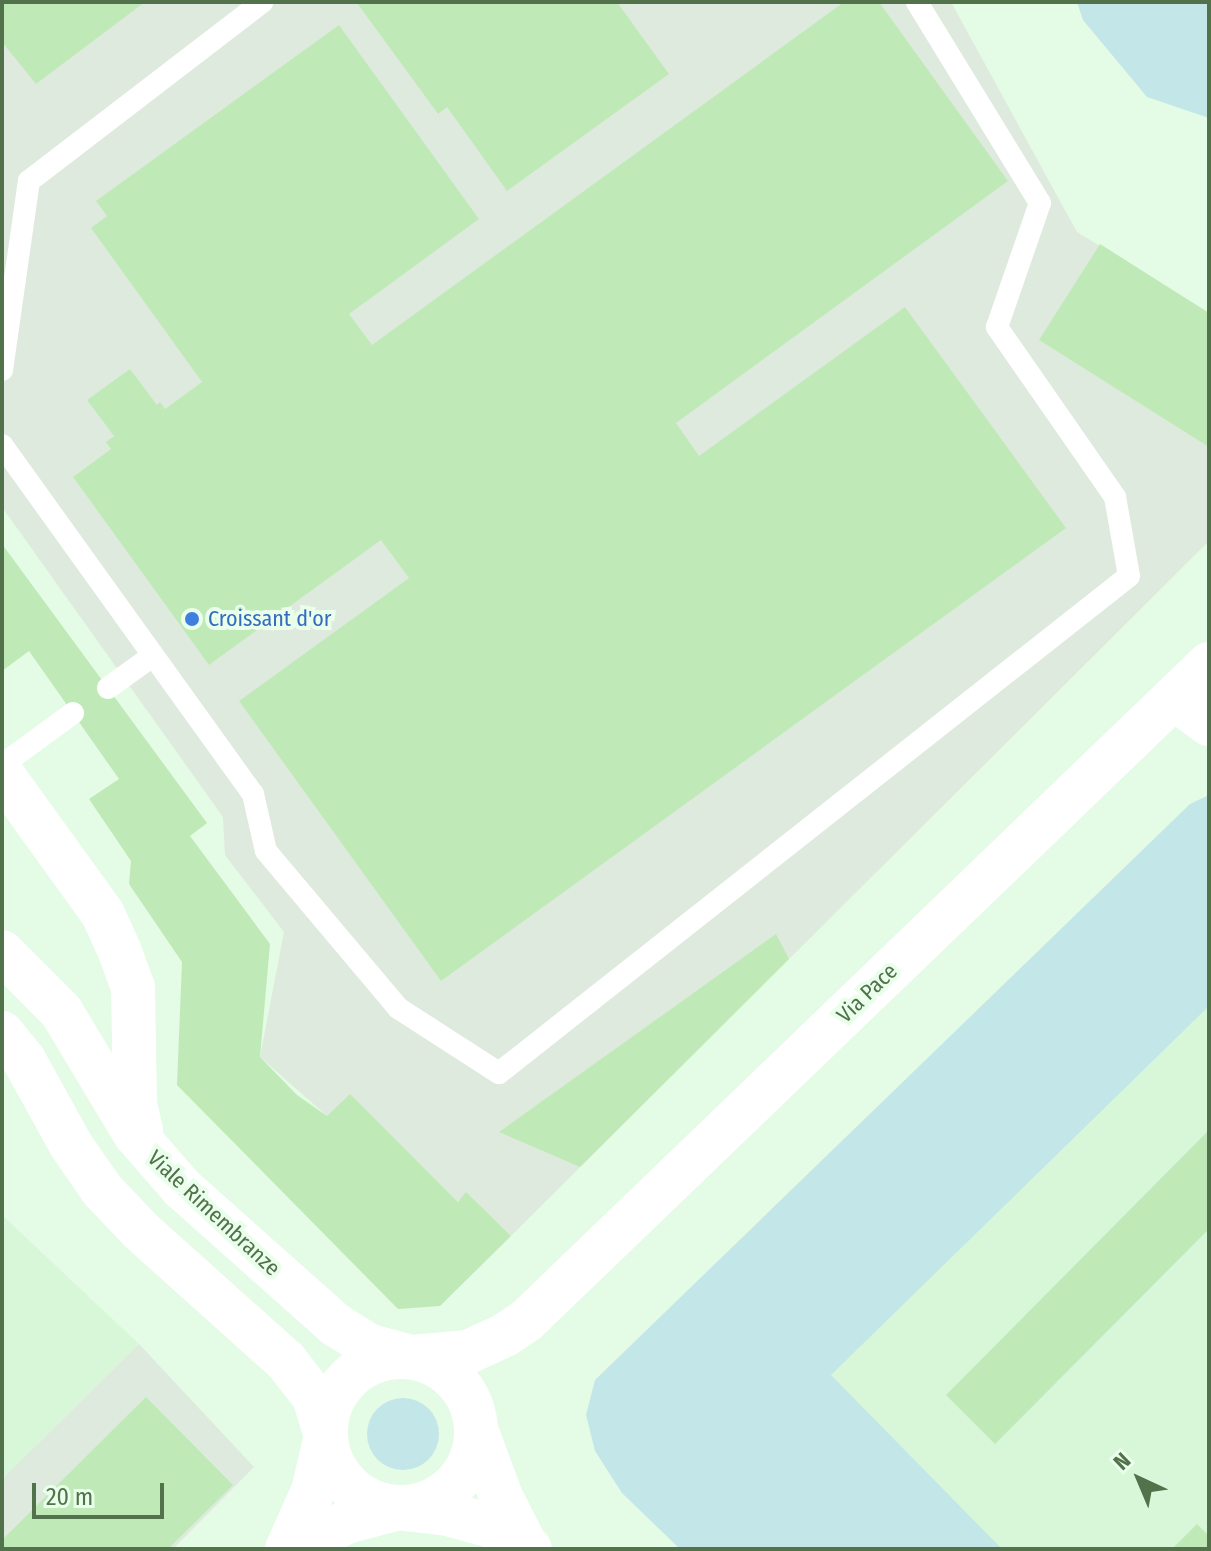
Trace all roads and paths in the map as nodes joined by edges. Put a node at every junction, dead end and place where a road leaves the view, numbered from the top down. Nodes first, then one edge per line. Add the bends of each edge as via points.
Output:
1 (262, 2) edge
2 (917, 2) edge
3 (2, 370) edge
4 (2, 445) edge
5 (151, 657) junction
6 (1209, 664) edge
7 (108, 688) dead end
8 (1174, 698) junction
9 (73, 713) dead end
10 (1209, 724) edge
11 (2, 765) edge
12 (2, 774) edge
13 (2, 952) edge
14 (133, 987) junction
15 (70, 1024) junction
16 (2, 1033) edge
17 (147, 1151) junction
18 (526, 1321) junction
19 (410, 1356) junction
20 (477, 1430) junction
21 (325, 1437) junction
22 (400, 1508) junction
23 (528, 1546) edge
24 (287, 1549) edge
25 (297, 1549) edge

1 - 3 lane via 29,181
2 - 5 lane via 1040,203 997,327 1115,497 1129,576 499,1073 398,1008 266,851 253,794
4 - 5 lane
5 - 7 lane
6 - 8 street, Via Pace
8 - 10 street
8 - 18 street, Via Pace
9 - 11 lane
12 - 14 street via 103,914
13 - 15 street, Viale Rimembranze
14 - 15 street
14 - 17 street via 135,1104
15 - 17 street, Viale Rimembranze
16 - 21 street via 24,1060 102,1190 286,1361 314,1397
17 - 19 street, Viale Rimembranze via 336,1325 370,1346
18 - 19 street, Via Pace via 468,1352
18 - 20 street, Via Pace via 487,1391
19 - 20 street via 439,1366 457,1381 471,1401
19 - 21 street via 376,1360 349,1377 331,1402
20 - 22 street via 471,1462 455,1485 433,1502
20 - 23 street via 501,1497
21 - 22 street via 333,1468 350,1489 373,1503
21 - 24 street via 313,1491
22 - 23 street via 468,1519
22 - 25 street via 346,1522

